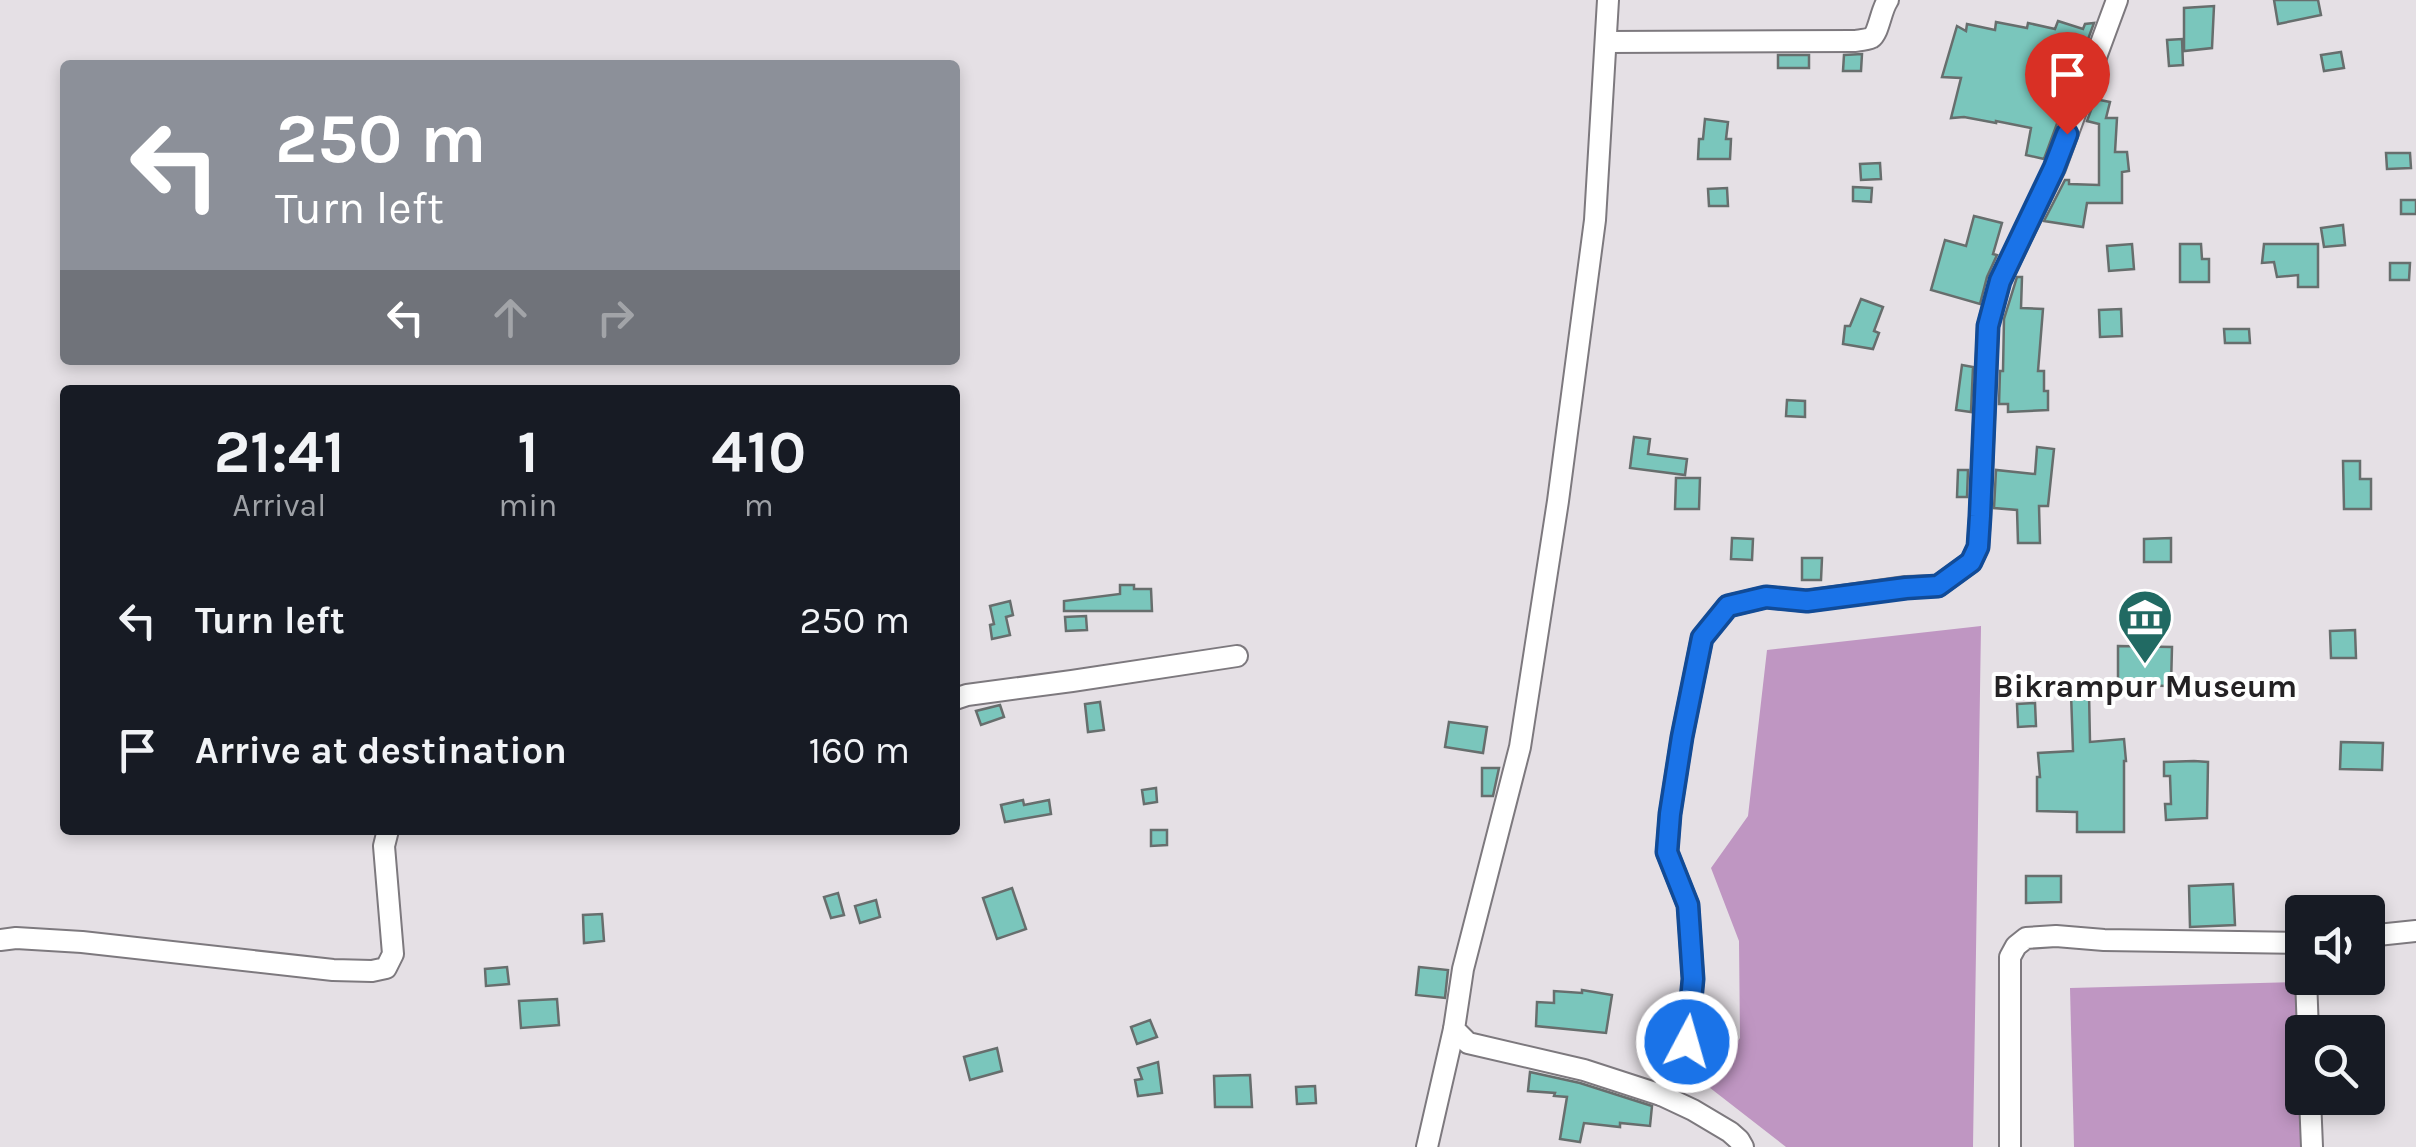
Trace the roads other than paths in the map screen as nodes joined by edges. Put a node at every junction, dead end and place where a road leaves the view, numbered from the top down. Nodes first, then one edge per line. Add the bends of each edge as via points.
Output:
1 (1608, 0) edge
2 (1888, 0) edge
3 (2117, 0) edge
4 (1607, 42) junction
5 (1237, 656) dead end
6 (960, 698) edge
7 (387, 835) edge
8 (2416, 931) edge
9 (2385, 934) edge
10 (0, 940) edge
11 (2285, 945) edge
12 (1454, 1029) junction
13 (1661, 1096) junction
14 (2311, 1115) edge
15 (1427, 1147) edge
16 (1743, 1147) edge
17 (2010, 1147) edge
18 (2312, 1147) edge

1 - 4 street
2 - 4 street via 1875,34 1854,41
3 - 13 street via 2054,168 2000,281 1988,326 1978,547 1971,562 1938,586 1807,601 1766,597 1728,606 1702,638 1667,852 1688,905 1693,979 1687,1042
4 - 12 street via 1595,220 1558,502 1520,746
5 - 6 street
7 - 10 street via 392,954 386,968 372,972 82,942
8 - 9 street
11 - 17 street via 2026,938 2010,957
12 - 13 street via 1468,1043
12 - 15 street
13 - 16 street via 1730,1132
14 - 18 street

